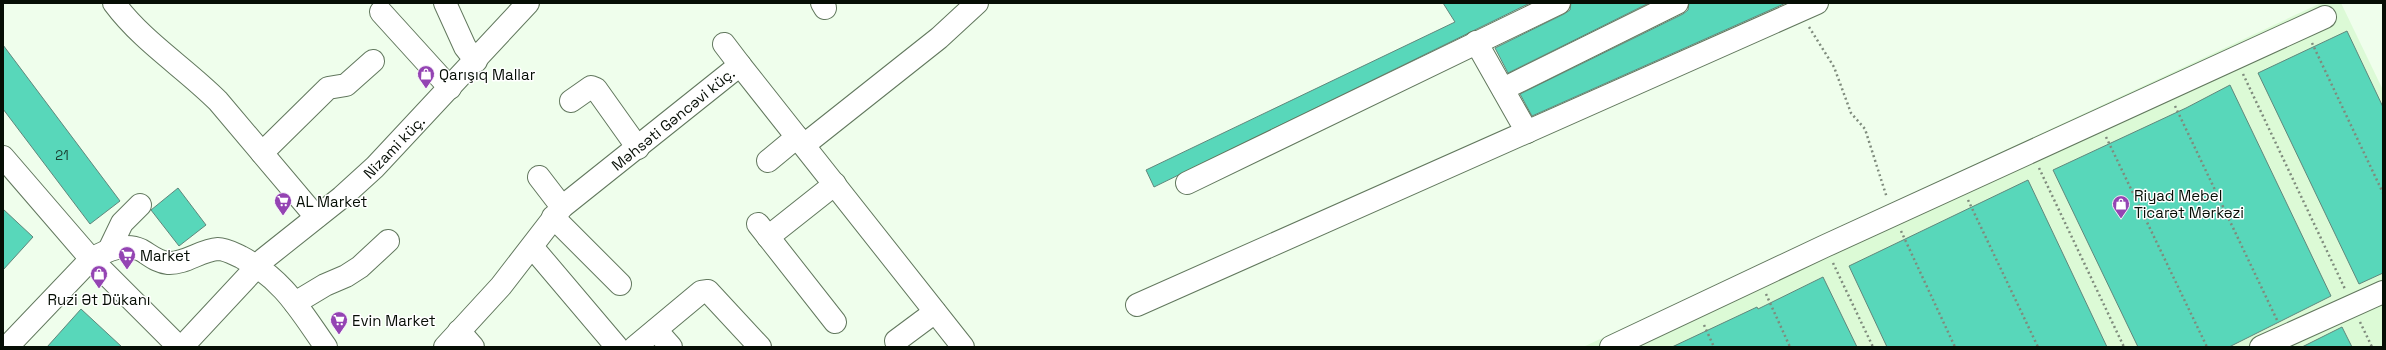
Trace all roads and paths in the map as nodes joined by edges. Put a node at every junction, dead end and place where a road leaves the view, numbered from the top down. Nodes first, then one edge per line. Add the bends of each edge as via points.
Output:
1 (114, 3) edge
2 (445, 3) edge
3 (528, 3) edge
4 (977, 3) edge
5 (1559, 3) edge
6 (1677, 3) edge
7 (1817, 3) edge
8 (1786, 9) edge
9 (381, 12) dead end
10 (2325, 16) dead end
11 (2304, 26) junction
12 (1476, 42) junction
13 (724, 44) dead end
14 (2236, 58) junction
15 (373, 61) dead end
16 (476, 61) junction
17 (740, 65) junction
18 (450, 88) junction
19 (1503, 88) junction
20 (2167, 89) junction
21 (571, 101) dead end
22 (2098, 120) junction
23 (1527, 132) junction
24 (801, 141) junction
25 (638, 148) junction
26 (2031, 151) junction
27 (262, 153) junction
28 (768, 161) dead end
29 (5, 164) edge
30 (539, 177) dead end
31 (1187, 183) dead end
32 (835, 184) junction
33 (1960, 184) junction
34 (2383, 192) edge
35 (140, 205) dead end
36 (558, 212) junction
37 (1893, 214) junction
38 (316, 217) junction
39 (388, 241) dead end
40 (1825, 246) junction
41 (532, 248) junction
42 (100, 254) junction
43 (257, 266) junction
44 (1758, 278) junction
45 (620, 284) dead end
46 (2383, 292) edge
47 (294, 303) junction
48 (1137, 305) dead end
49 (2353, 305) junction
50 (1695, 306) junction
51 (935, 312) junction
52 (835, 322) dead end
53 (656, 330) junction
54 (2285, 336) junction
55 (466, 339) edge
56 (896, 341) dead end
57 (7, 347) edge
58 (180, 347) edge
59 (326, 347) edge
60 (445, 347) edge
61 (617, 347) edge
62 (635, 347) edge
63 (671, 347) edge
64 (760, 347) edge
65 (963, 347) edge
66 (1611, 347) edge
67 (1714, 347) edge
68 (1790, 347) edge
69 (1873, 347) edge
70 (1955, 347) edge
71 (2038, 347) edge
72 (2124, 347) edge
73 (2207, 347) edge
74 (2261, 347) edge
75 (2372, 347) edge

1 - 27 street via 143,37 208,91
2 - 16 street via 465,47
3 - 16 street, Nizami küç.
4 - 24 street via 939,38
5 - 12 street
6 - 19 street
7 - 8 street
8 - 23 street
8 - 37 path via 1805,20 1834,67 1851,113 1865,129
9 - 18 street
10 - 11 street
11 - 14 street
11 - 34 path
12 - 19 street
12 - 31 street
13 - 17 street
14 - 20 street
14 - 49 path
15 - 27 street via 346,85 328,88
16 - 18 street, Nizami küç.
17 - 24 street, Məhsəti Gəncəvi küç.
17 - 25 street, Məhsəti Gəncəvi küç.
18 - 38 street, Nizami küç. via 376,167
19 - 23 street
20 - 22 street
20 - 54 path
21 - 25 street via 591,87 596,89
22 - 26 street
22 - 73 path
23 - 48 street
24 - 28 street
24 - 32 street, Məhsəti Gəncəvi küç.
25 - 36 street, Məhsəti Gəncəvi küç.
26 - 33 street
26 - 72 path
27 - 38 street
29 - 42 street
30 - 36 street
32 - 51 street, Məhsəti Gəncəvi küç.
32 - 52 street via 763,230
33 - 37 street
33 - 71 path
35 - 42 street via 122,223
36 - 41 street, Məhsəti Gəncəvi küç.
36 - 45 street
37 - 40 street
37 - 70 path
38 - 43 street, Nizami küç.
39 - 47 street via 351,273
40 - 44 street
40 - 69 path
41 - 55 street, Məhsəti Gəncəvi küç. via 501,286
41 - 61 street
42 - 43 street via 133,248 168,263 219,249 227,250
42 - 57 street
42 - 58 street
43 - 47 street via 277,281
43 - 58 street, Nizami küç.
44 - 50 street
44 - 68 path
46 - 49 street
47 - 59 street
49 - 54 street
49 - 75 path
50 - 66 street
50 - 67 path
51 - 56 street
51 - 65 street, Məhsəti Gəncəvi küç.
53 - 62 street
53 - 63 street
53 - 64 street via 701,292 708,291
54 - 74 street
55 - 60 street, Məhsəti Gəncəvi küç.

